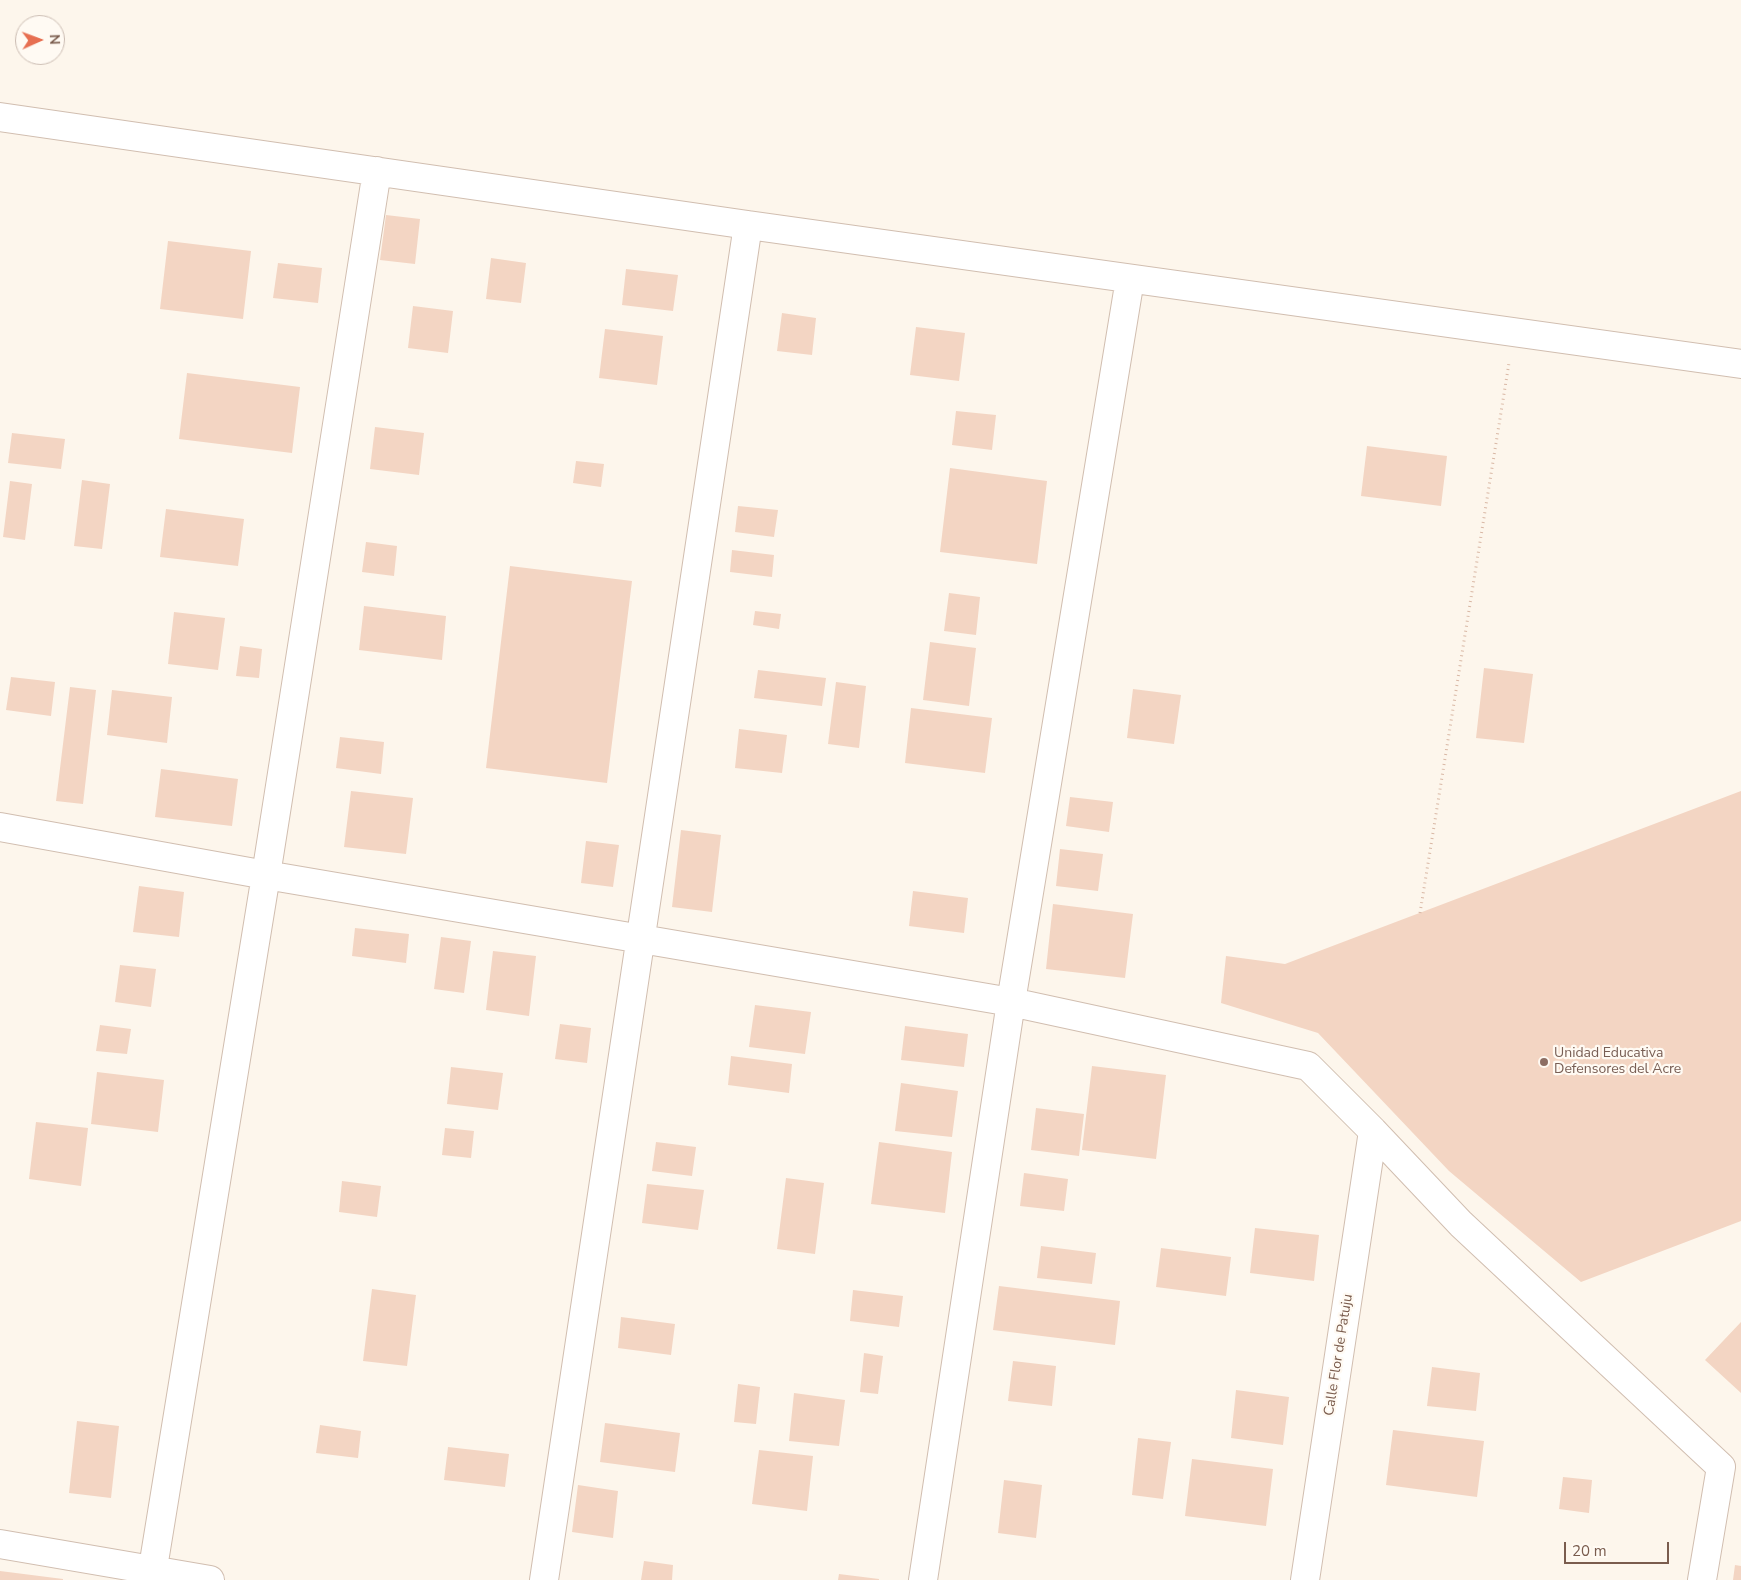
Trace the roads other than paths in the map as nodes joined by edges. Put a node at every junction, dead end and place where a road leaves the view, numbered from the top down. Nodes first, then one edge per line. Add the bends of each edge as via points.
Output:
1 (0, 117) edge
2 (377, 171) junction
3 (748, 225) junction
4 (1130, 279) junction
5 (1741, 364) edge
6 (0, 827) edge
7 (266, 875) junction
8 (641, 940) junction
9 (1011, 1002) junction
10 (1373, 1131) junction
11 (0, 1544) edge
12 (152, 1575) edge
13 (210, 1580) edge
14 (544, 1580) edge
15 (923, 1580) edge
16 (1305, 1580) edge
17 (1702, 1580) edge

1 - 2 street
2 - 3 street
2 - 7 street
3 - 4 street
3 - 8 street
4 - 5 street
4 - 9 street
6 - 7 street
7 - 8 street
7 - 12 street
8 - 9 street
8 - 14 street
9 - 10 street via 1308,1066
9 - 15 street
10 - 16 street, Calle Flor de Patuju
10 - 17 street via 1461,1224 1721,1467
11 - 12 street
12 - 13 street

